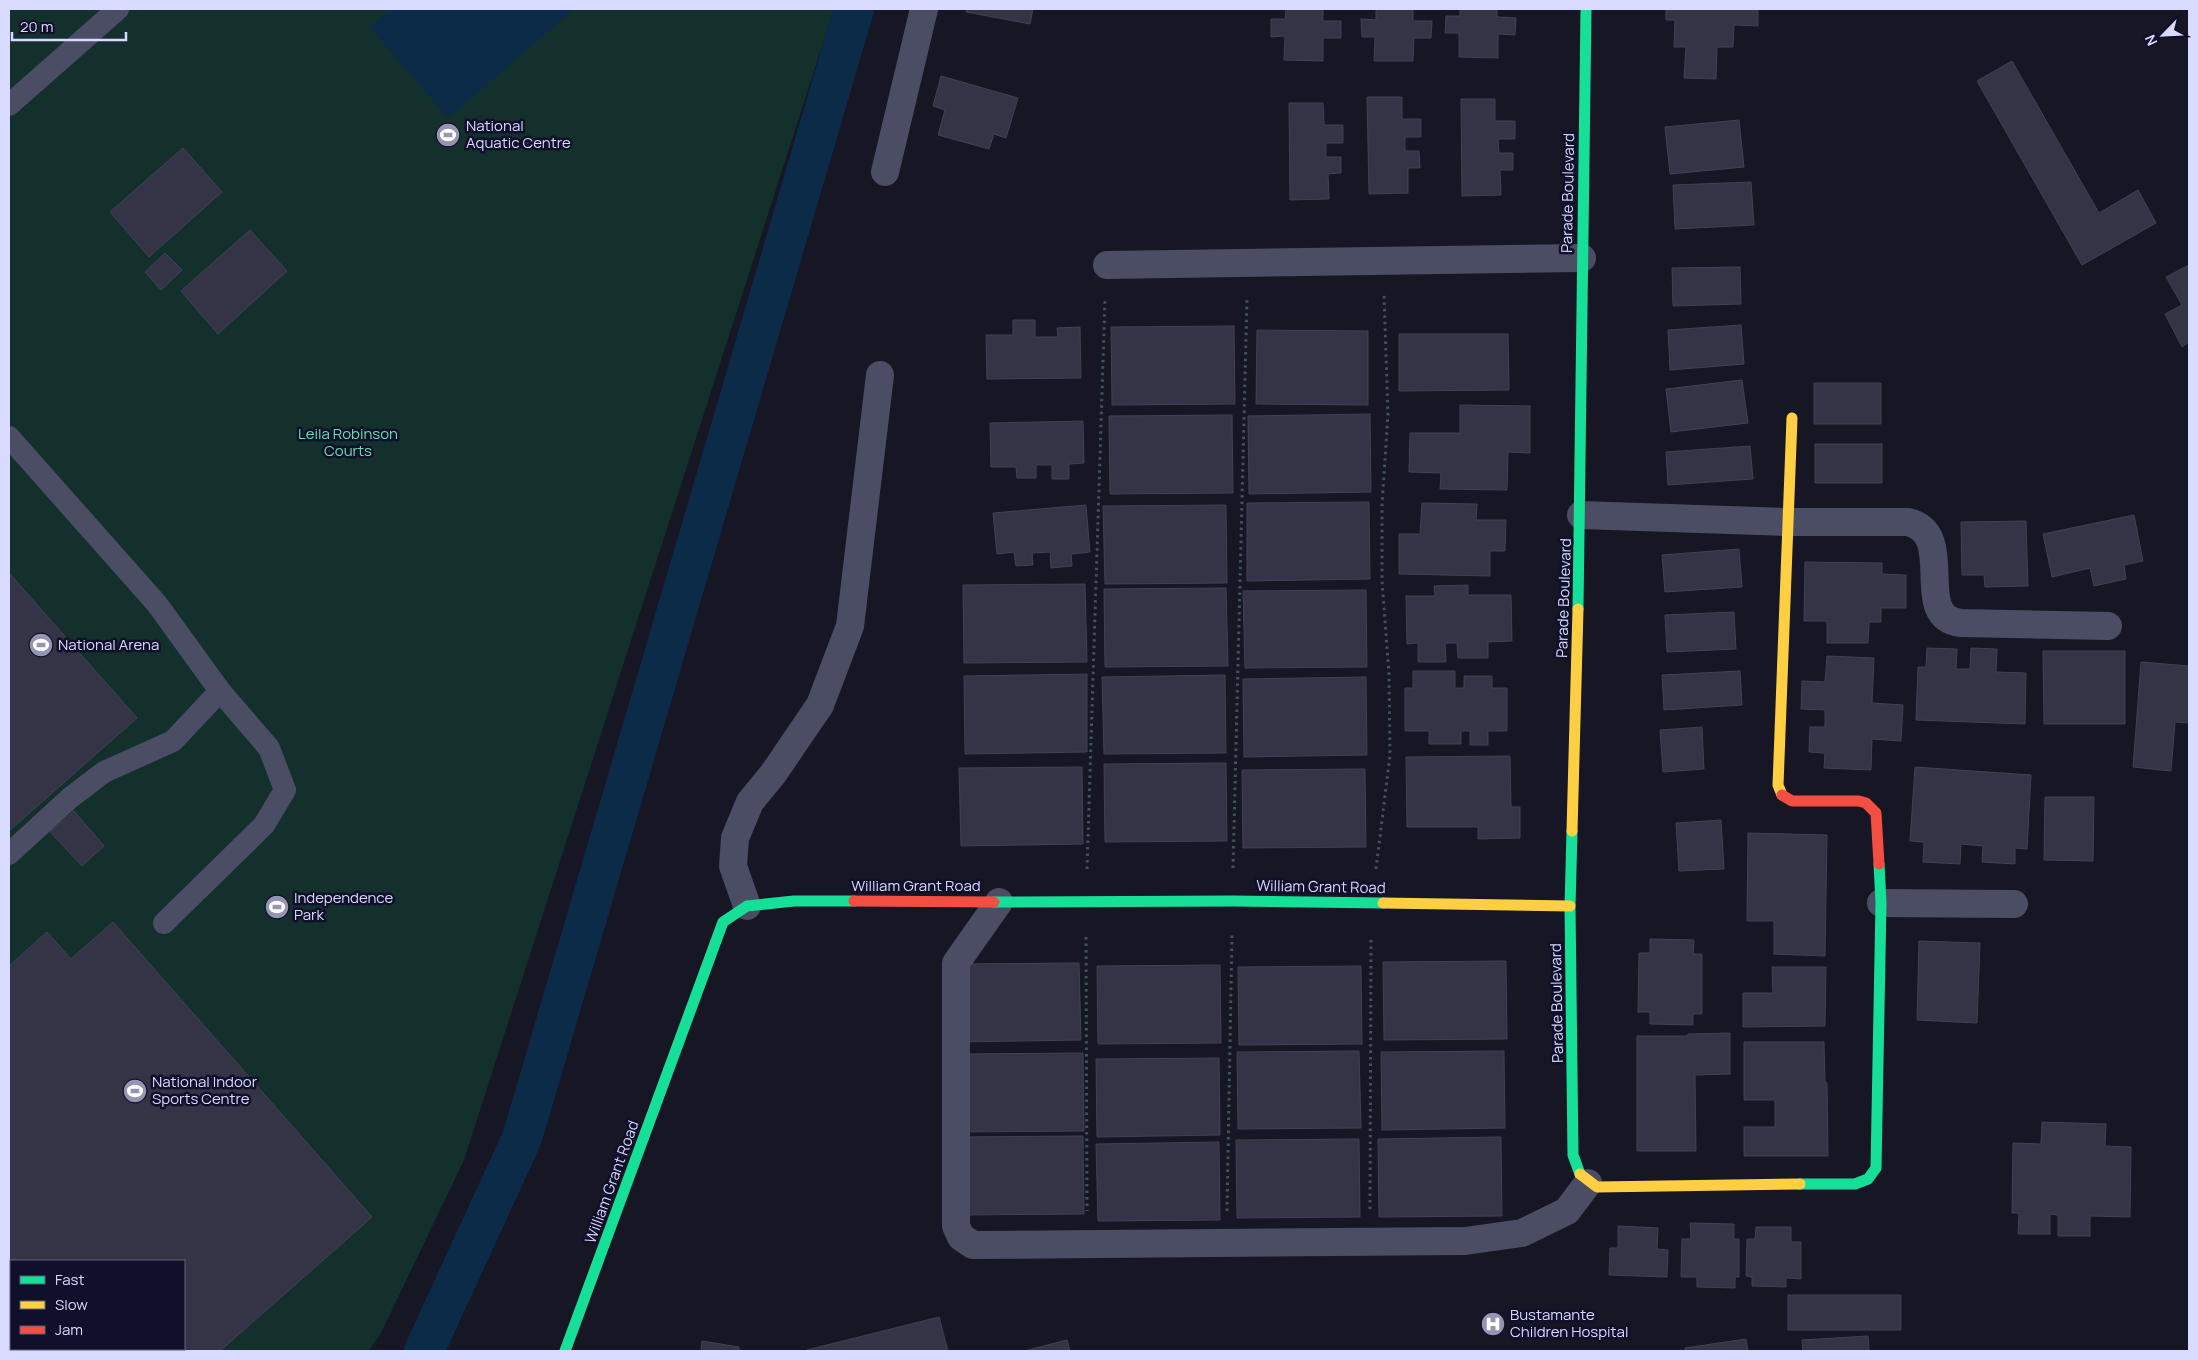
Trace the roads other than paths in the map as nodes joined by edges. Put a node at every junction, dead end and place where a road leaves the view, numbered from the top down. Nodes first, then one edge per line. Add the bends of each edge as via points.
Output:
1 (118, 9) edge
2 (924, 9) edge
3 (1586, 9) edge
4 (9, 105) edge
5 (885, 172) dead end
6 (1582, 258) junction
7 (1107, 264) road end
8 (880, 375) dead end
9 (1792, 418) dead end
10 (9, 438) edge
11 (1581, 515) junction
12 (1788, 522) junction
13 (2108, 626) dead end
14 (220, 691) junction
15 (9, 854) edge
16 (999, 902) junction
17 (1881, 903) junction
18 (2014, 904) dead end
19 (747, 906) junction
20 (1570, 906) junction
21 (164, 923) dead end
22 (1588, 1183) junction
23 (565, 1351) edge

1 - 4 lane
2 - 5 street
3 - 6 street, Parade Boulevard
6 - 7 street
6 - 11 street, Parade Boulevard
8 - 19 street via 850,626 820,705 750,802 735,838 733,866
9 - 12 street
10 - 14 lane via 157,604
11 - 12 street
11 - 20 street, Parade Boulevard
12 - 13 street via 1908,522 1923,528 1932,542 1938,608 1954,622
12 - 17 street via 1779,790 1792,801 1859,801 1872,807 1878,820
14 - 15 lane via 173,741 104,772 70,798
14 - 21 lane via 269,748 285,790 264,824
16 - 19 street, William Grant Road via 794,901
16 - 20 street, William Grant Road via 1233,901
16 - 22 street via 956,963 956,1226 961,1237 972,1245 1465,1241 1522,1233 1567,1211
17 - 18 street
17 - 22 street via 1878,1161 1874,1174 1855,1184 1744,1183 1608,1188
19 - 23 street, William Grant Road via 724,922
20 - 22 street, Parade Boulevard via 1573,1155 1580,1175

